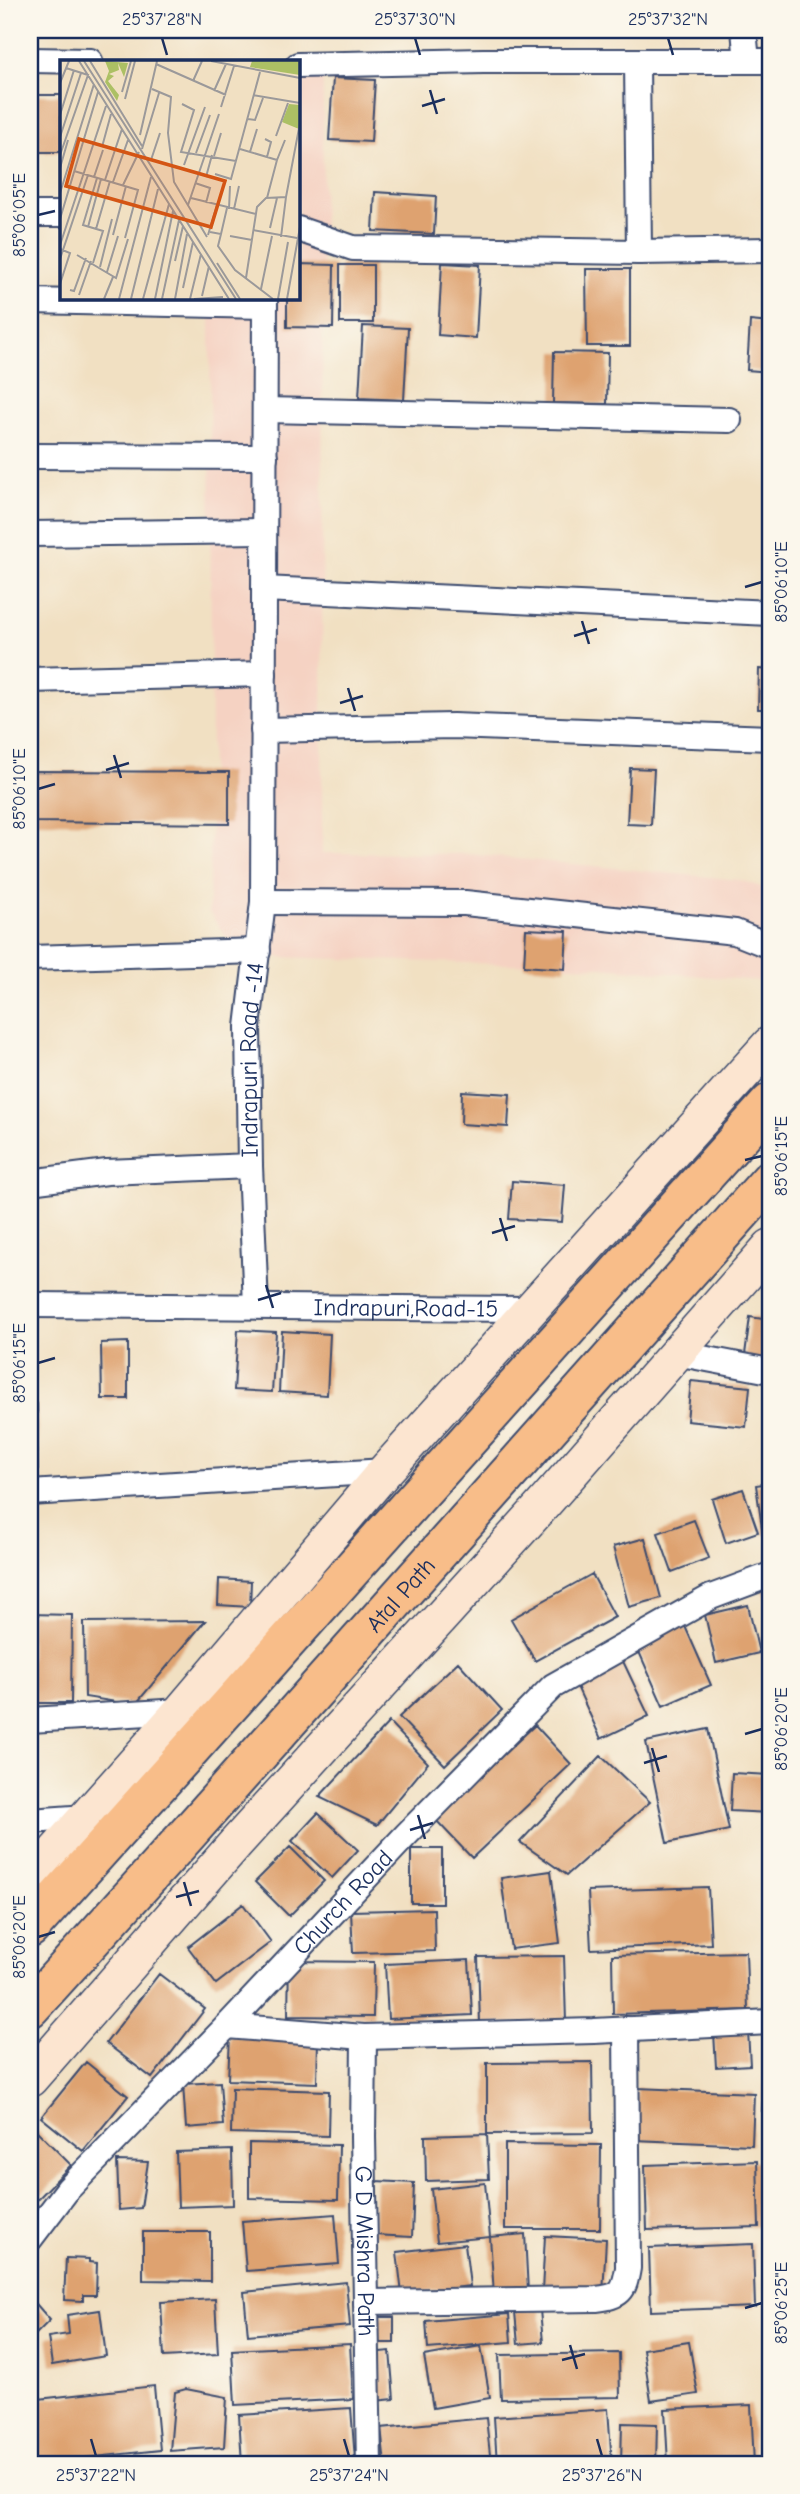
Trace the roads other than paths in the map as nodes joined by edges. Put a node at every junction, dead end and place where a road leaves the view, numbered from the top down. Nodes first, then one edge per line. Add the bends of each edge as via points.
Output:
1 (744, 30) edge
2 (30, 60) edge
3 (60, 60) edge
4 (637, 61) junction
5 (759, 61) edge
6 (299, 65) edge
7 (30, 214) edge
8 (60, 214) edge
9 (299, 229) edge
10 (770, 250) edge
11 (639, 252) junction
12 (30, 300) edge
13 (265, 302) edge
14 (265, 410) junction
15 (729, 420) dead end
16 (30, 456) edge
17 (265, 457) junction
18 (264, 531) junction
19 (30, 534) edge
20 (264, 589) junction
21 (770, 613) edge
22 (264, 674) junction
23 (30, 680) edge
24 (263, 730) junction
25 (770, 738) edge
26 (263, 902) junction
27 (770, 946) edge
28 (258, 951) junction
29 (30, 958) edge
30 (770, 1044) edge
31 (770, 1103) edge
32 (250, 1166) junction
33 (770, 1180) edge
34 (30, 1182) edge
35 (770, 1247) edge
36 (30, 1305) edge
37 (256, 1306) junction
38 (532, 1309) junction
39 (676, 1353) junction
40 (770, 1371) edge
41 (385, 1471) junction
42 (30, 1493) edge
43 (770, 1575) edge
44 (181, 1711) junction
45 (30, 1720) edge
46 (87, 1817) junction
47 (30, 1821) edge
48 (30, 1880) edge
49 (30, 1927) edge
50 (30, 2008) edge
51 (770, 2022) edge
52 (227, 2026) junction
53 (626, 2029) junction
54 (364, 2037) junction
55 (30, 2079) edge
56 (30, 2239) edge
57 (366, 2302) junction
58 (369, 2464) edge

1 - 5 street
2 - 3 street
4 - 5 street
4 - 6 street
4 - 11 street
7 - 8 street
9 - 11 street via 353,248
10 - 11 street
12 - 13 street
13 - 14 street, Indrapuri Road -14
14 - 15 street
14 - 17 street, Indrapuri Road -14
16 - 17 street
17 - 18 street, Indrapuri Road -14
18 - 19 street
18 - 20 street, Indrapuri Road -14
20 - 21 street
20 - 22 street, Indrapuri Road -14
22 - 23 street
22 - 24 street, Indrapuri Road -14
24 - 25 street via 453,726
24 - 26 street, Indrapuri Road -14
26 - 27 street via 465,903 735,932
26 - 28 street, Indrapuri Road -14
28 - 29 street
28 - 32 street, Indrapuri Road -14 via 248,1027
30 - 38 street
31 - 49 main road
32 - 34 street, Indrapuri Road -14 via 107,1172
32 - 37 street
33 - 50 main road, Atal Path
35 - 39 street
36 - 37 street, Indrapuri,Road-15
37 - 38 street, Indrapuri,Road-15
38 - 41 street
39 - 40 street
39 - 55 street
41 - 42 street
41 - 44 street
43 - 52 street, Church Road via 710,1597 553,1686
44 - 45 street
44 - 46 street
46 - 47 street
46 - 48 street
51 - 53 street
52 - 54 street
52 - 56 street, Church Road via 68,2189
53 - 54 street
53 - 57 street via 628,2268 621,2291 596,2299
54 - 57 street, G D Mishra Path
57 - 58 street, G D Mishra Path

